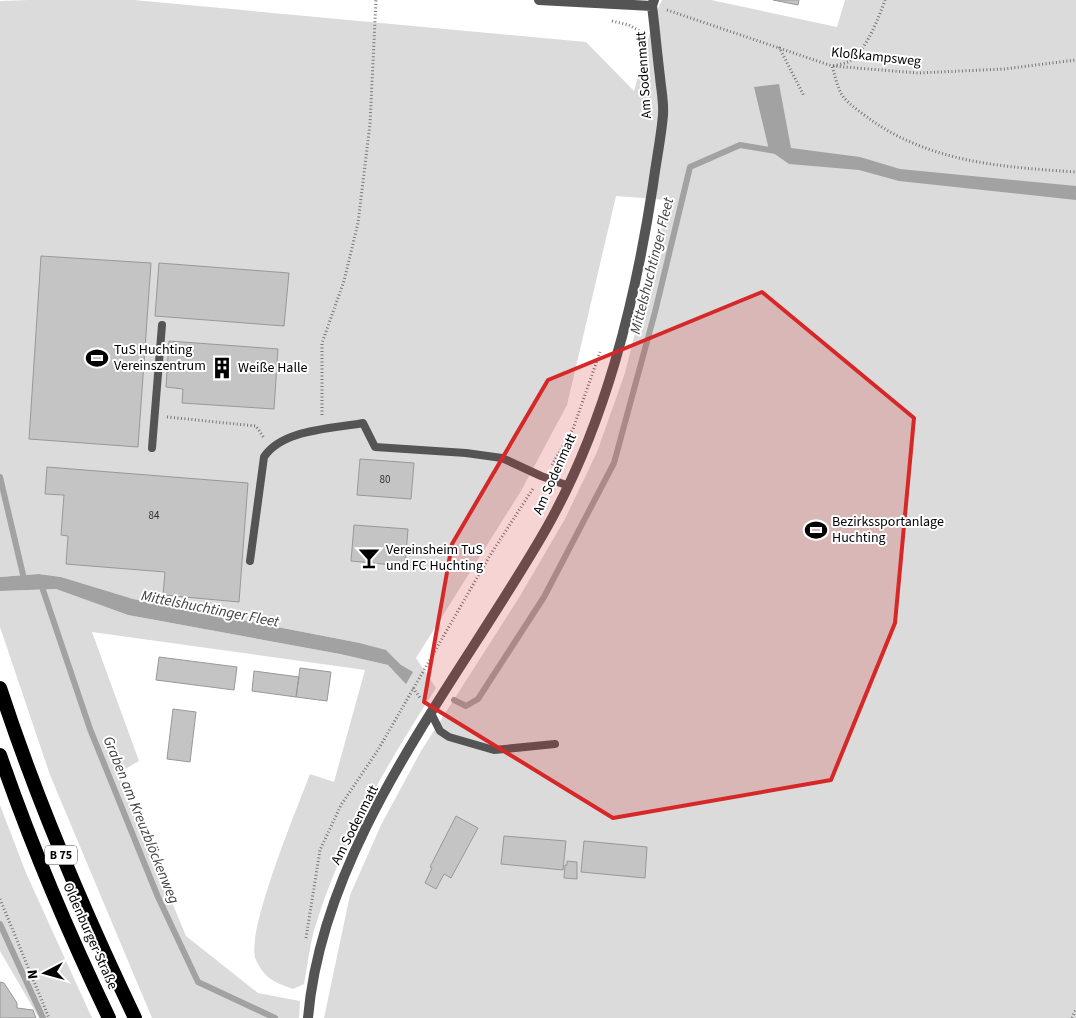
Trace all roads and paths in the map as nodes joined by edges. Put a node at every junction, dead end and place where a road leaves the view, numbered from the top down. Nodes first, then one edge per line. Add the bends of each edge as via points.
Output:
1 (376, 0) edge
2 (539, 0) edge
3 (885, 0) edge
4 (653, 3) edge
5 (610, 20) dead end
6 (645, 35) dead end
7 (780, 47) junction
8 (1076, 60) edge
9 (832, 66) junction
10 (804, 96) dead end
11 (1076, 172) edge
12 (162, 325) dead end
13 (601, 349) dead end
14 (154, 415) junction
15 (322, 431) junction
16 (271, 446) junction
17 (152, 448) dead end
18 (541, 476) junction
19 (569, 486) junction
20 (250, 561) dead end
21 (0, 688) edge
22 (431, 713) junction
23 (555, 744) dead end
24 (0, 755) edge
25 (0, 899) edge
26 (305, 946) dead end
27 (1076, 1009) edge
28 (49, 1018) edge
29 (109, 1018) edge
30 (135, 1018) edge
31 (308, 1018) edge
32 (1072, 1018) edge

1 - 15 path via 370,124 358,222 344,281 322,343
2 - 4 street
3 - 9 path via 860,51 849,62
4 - 7 path, Kloßkampsweg
4 - 19 street, Am Sodenmatt via 664,113 645,234 620,341
5 - 6 path via 629,24
7 - 9 path, Kloßkampsweg
7 - 10 path
8 - 9 path, Kloßkampsweg via 1004,69 918,73
9 - 11 path via 842,95 865,115 913,145 961,159 1015,168
12 - 14 lane
13 - 18 path via 573,430 549,470
14 - 16 path via 256,426
14 - 17 lane
15 - 16 lane via 285,438
15 - 18 lane via 363,423 375,447 466,452 502,458
16 - 20 lane via 264,457 258,486
18 - 19 lane
18 - 26 path via 489,557 378,750 341,805 320,850
19 - 22 street, Am Sodenmatt
21 - 30 highway, B 75 via 60,851
22 - 23 lane via 440,731 449,737 494,750
22 - 31 street, Am Sodenmatt via 351,857 320,952
24 - 29 highway, Oldenburger Straße / B 75 via 47,879
25 - 28 path
27 - 32 path

